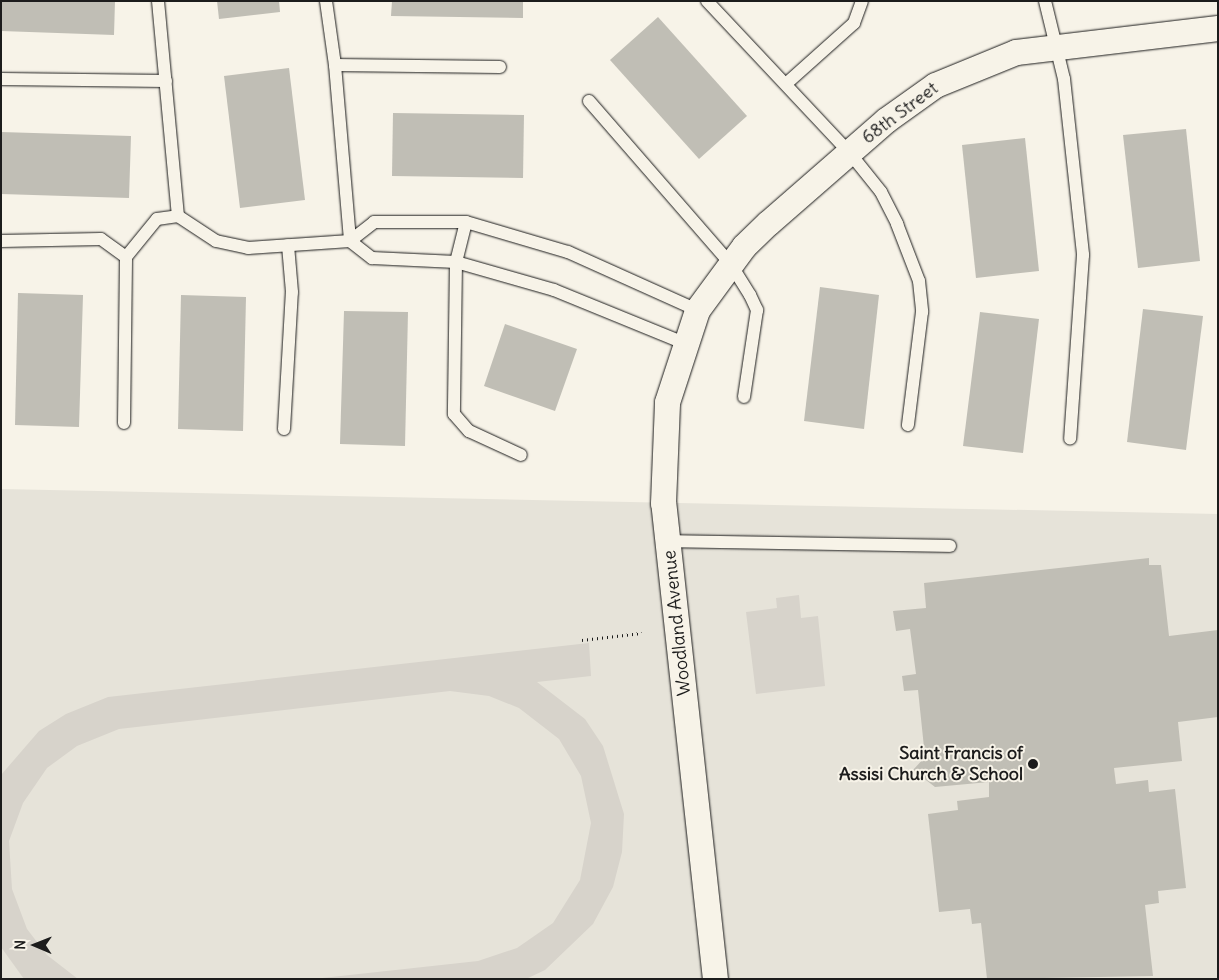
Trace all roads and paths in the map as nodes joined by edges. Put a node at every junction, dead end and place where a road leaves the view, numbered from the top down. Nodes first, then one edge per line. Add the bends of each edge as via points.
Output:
1 (158, 1) edge
2 (326, 1) edge
3 (707, 1) edge
4 (862, 1) edge
5 (1045, 1) edge
6 (1218, 28) edge
7 (1058, 45) junction
8 (335, 65) junction
9 (500, 67) dead end
10 (1, 79) edge
11 (166, 82) junction
12 (786, 83) junction
13 (589, 101) dead end
14 (850, 152) junction
15 (178, 216) junction
16 (466, 222) junction
17 (1, 241) edge
18 (350, 241) junction
19 (288, 245) junction
20 (126, 257) junction
21 (456, 262) junction
22 (724, 271) junction
23 (697, 310) junction
24 (684, 343) junction
25 (744, 397) dead end
26 (124, 423) dead end
27 (908, 425) dead end
28 (284, 429) dead end
29 (1070, 439) dead end
30 (521, 455) dead end
31 (667, 541) junction
32 (950, 546) dead end
33 (642, 634) dead end
34 (582, 640) dead end
35 (715, 979) edge

1 - 11 lane
2 - 8 lane
3 - 12 lane
4 - 12 lane via 854,23
5 - 7 lane
6 - 7 street, 68th Street
7 - 14 street, 68th Street via 1016,52 935,85
7 - 29 lane via 1084,255
8 - 9 lane
8 - 18 lane
10 - 11 lane
11 - 15 lane
12 - 14 lane
13 - 22 lane
14 - 22 street, 68th Street
14 - 27 lane via 881,192 919,281 922,312
15 - 19 lane via 216,241 248,248
15 - 20 lane via 158,219
16 - 18 lane via 374,222
16 - 21 lane
16 - 23 lane via 568,252
17 - 20 lane via 101,239
18 - 19 lane
18 - 21 lane via 372,258
19 - 28 lane via 292,292
20 - 26 lane
21 - 24 lane via 554,290
21 - 30 lane via 454,414 469,430
22 - 23 street, Woodland Avenue
22 - 25 lane via 757,310
23 - 24 street, Woodland Avenue
24 - 31 street, Woodland Avenue via 667,402 662,446
31 - 32 lane
31 - 35 street, Woodland Avenue
33 - 34 path

